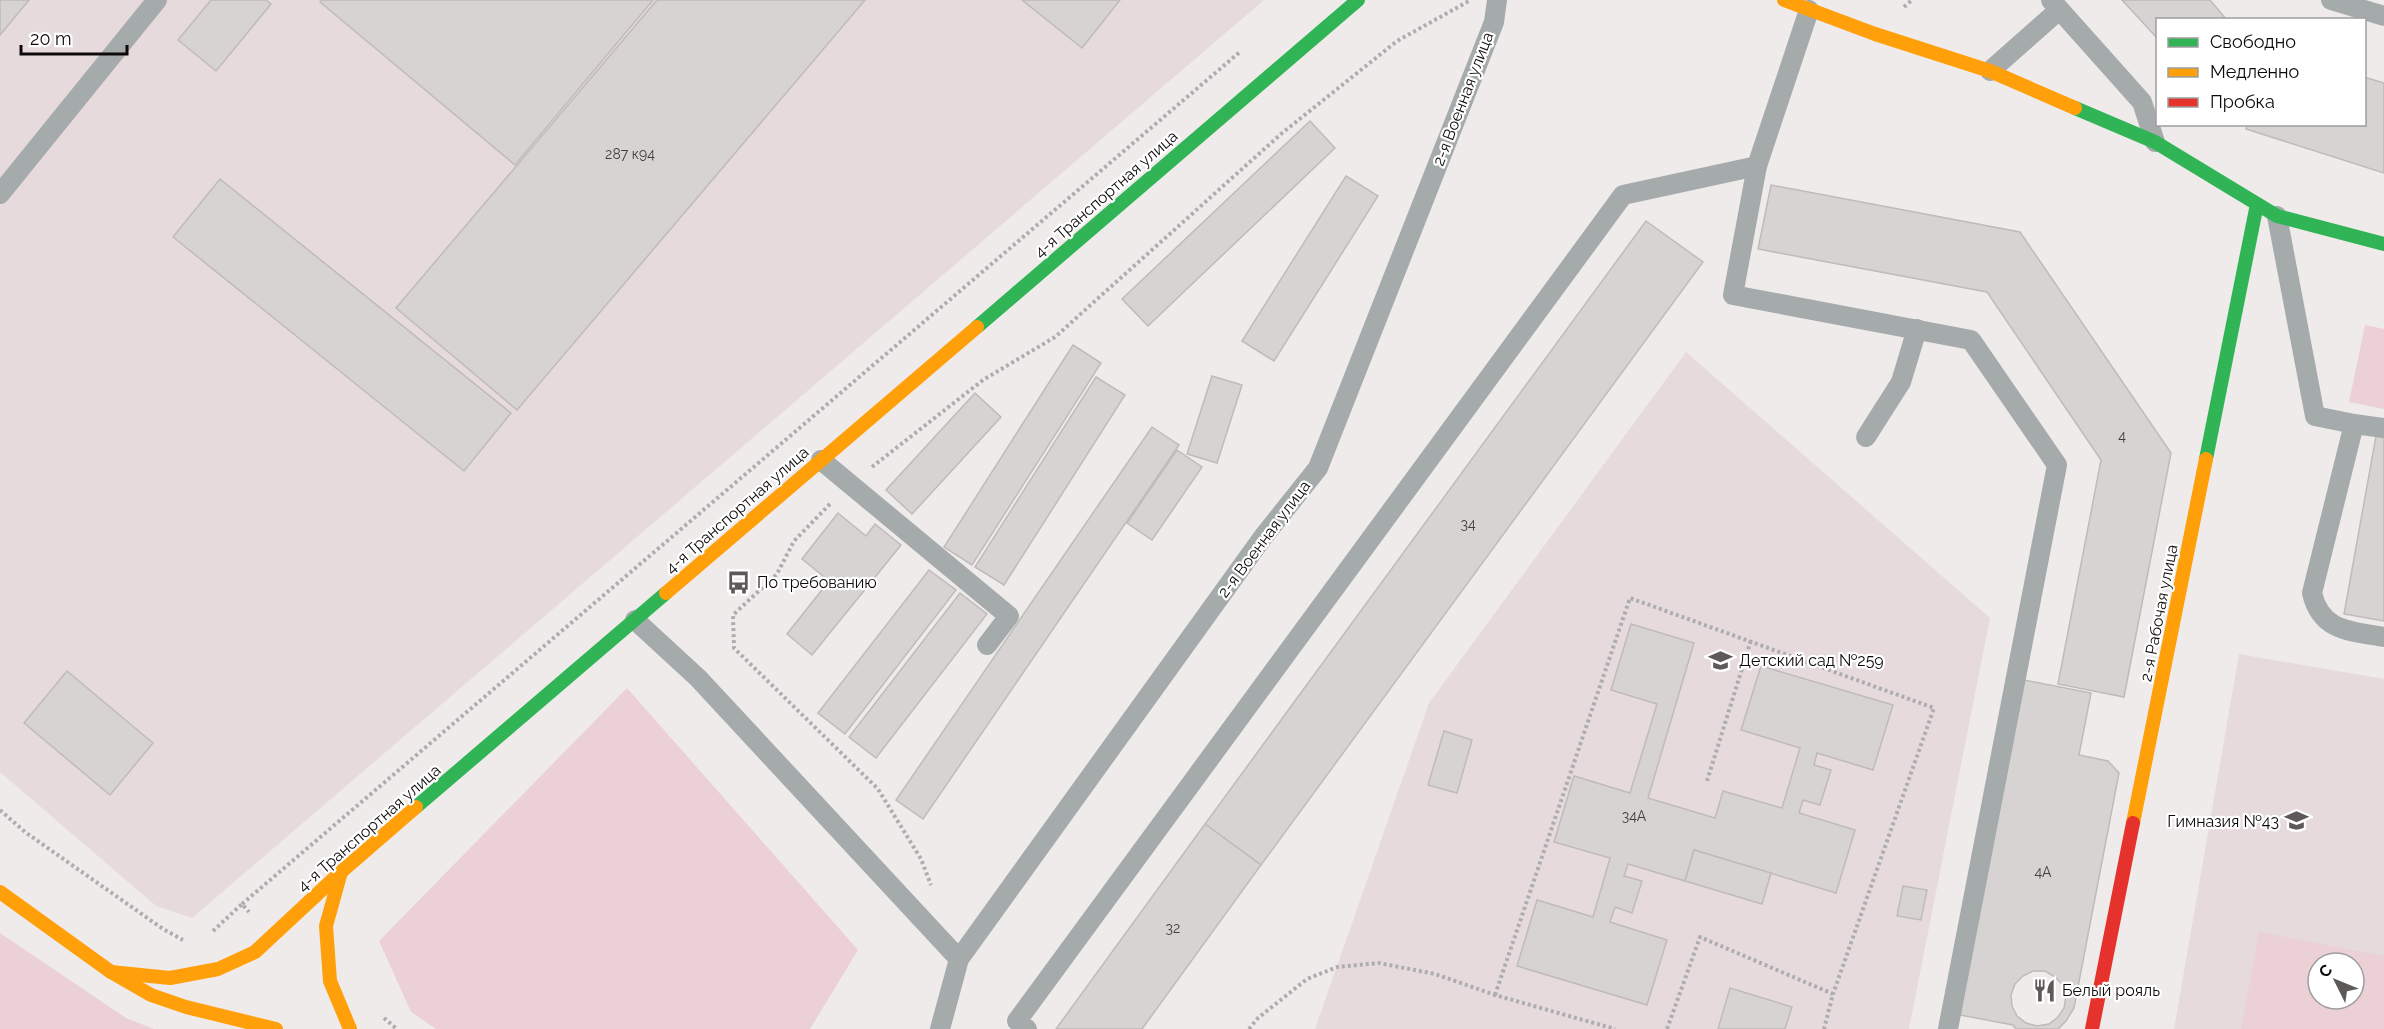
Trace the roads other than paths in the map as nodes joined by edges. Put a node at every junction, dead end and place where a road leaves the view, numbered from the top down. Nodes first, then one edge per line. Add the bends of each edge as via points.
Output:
1 (156, 0) edge
2 (1358, 0) edge
3 (1497, 0) edge
4 (1784, 0) edge
5 (2331, 0) edge
6 (2055, 5) edge
7 (1809, 10) junction
8 (2384, 16) edge
9 (1990, 71) junction
10 (2155, 142) junction
11 (1757, 166) junction
12 (0, 194) edge
13 (2257, 204) junction
14 (2277, 216) junction
15 (2384, 244) edge
16 (1917, 329) junction
17 (2354, 424) junction
18 (2384, 428) edge
19 (1866, 437) dead end
20 (821, 460) junction
21 (635, 620) junction
22 (2384, 637) edge
23 (987, 645) dead end
24 (341, 872) junction
25 (0, 892) edge
26 (958, 959) junction
27 (111, 972) junction
28 (276, 1029) edge
29 (350, 1029) edge
30 (940, 1029) edge
31 (1027, 1029) edge
32 (1948, 1029) edge
33 (2092, 1029) edge

1 - 12 lane
2 - 20 main road, 4-я Транспортная улица
3 - 26 lane, 2-я Военная улица via 1494,22 1318,468 1263,537
4 - 7 main road
5 - 8 lane
6 - 9 lane
6 - 10 lane via 2142,102
7 - 9 main road
7 - 11 lane
9 - 10 main road
10 - 13 main road
11 - 16 lane via 1733,295
11 - 31 lane via 1623,195 1017,1022
13 - 14 main road
13 - 33 main road, 2-я Рабочая улица
14 - 15 main road
14 - 17 lane via 2315,416
16 - 19 lane via 1901,382
16 - 32 lane via 1971,340 2057,465
17 - 18 lane
17 - 22 lane via 2312,593 2318,610 2331,624
20 - 21 main road, 4-я Транспортная улица
20 - 23 lane via 1009,616
21 - 24 main road, 4-я Транспортная улица
21 - 26 lane via 698,678
24 - 27 main road, 4-я Транспортная улица via 255,952 218,969 170,978
24 - 29 main road via 326,926 330,981
25 - 27 main road
26 - 30 lane, 2-я Военная улица
27 - 28 main road via 151,994

